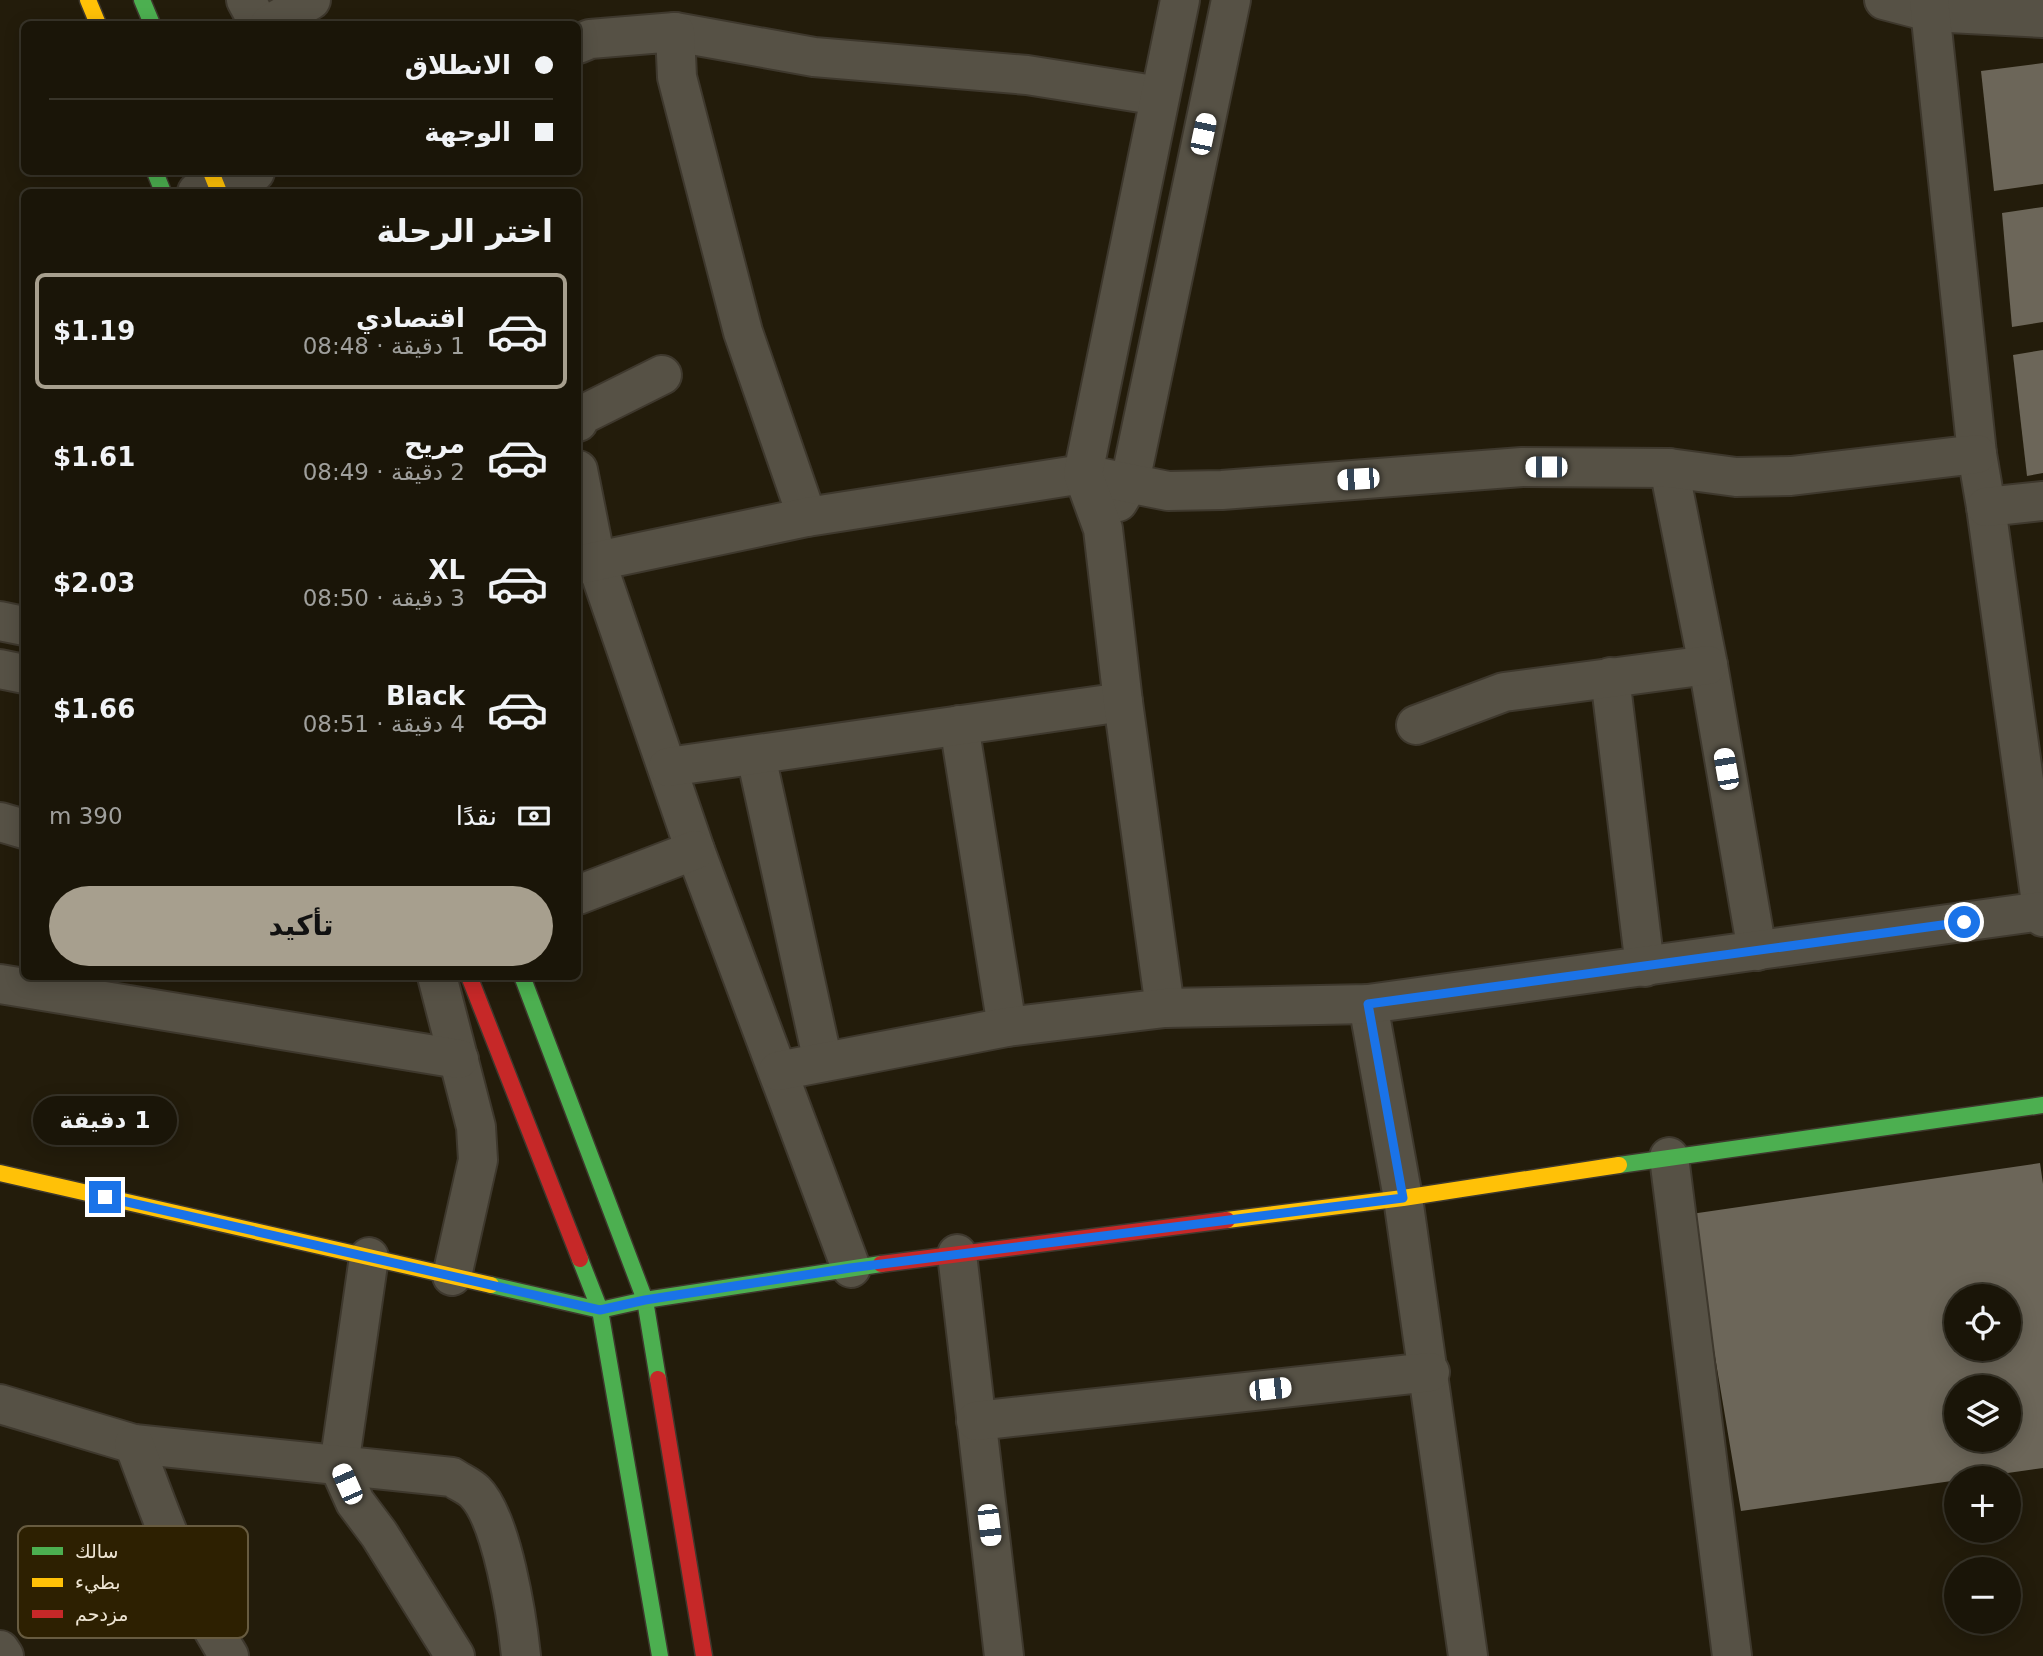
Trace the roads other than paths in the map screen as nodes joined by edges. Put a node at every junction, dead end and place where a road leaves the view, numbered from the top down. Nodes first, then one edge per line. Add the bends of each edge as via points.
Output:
1 (88, 0) edge
2 (142, 0) edge
3 (246, 0) edge
4 (311, 0) edge
5 (1180, 0) edge
6 (1231, 0) edge
7 (1884, 0) edge
8 (1930, 6) edge
9 (2043, 18) edge
10 (96, 21) edge
11 (151, 21) edge
12 (257, 21) edge
13 (275, 21) edge
14 (675, 32) junction
15 (581, 43) edge
16 (1160, 96) junction
17 (246, 175) edge
18 (211, 186) edge
19 (662, 376) dead end
20 (581, 416) edge
21 (1976, 454) junction
22 (1669, 468) junction
23 (1083, 474) junction
24 (1130, 482) junction
25 (581, 501) edge
26 (2043, 501) edge
27 (1986, 507) junction
28 (807, 517) junction
29 (1103, 529) junction
30 (587, 563) edge
31 (0, 621) edge
32 (21, 625) edge
33 (1708, 665) junction
34 (0, 669) edge
35 (21, 673) edge
36 (1610, 677) junction
37 (1123, 702) junction
38 (959, 725) junction
39 (1416, 725) dead end
40 (756, 756) junction
41 (668, 767) junction
42 (0, 822) edge
43 (21, 828) edge
44 (695, 850) junction
45 (2038, 851) edge
46 (581, 894) edge
47 (2042, 911) edge
48 (2043, 916) edge
49 (1757, 951) junction
50 (1645, 967) junction
51 (438, 980) edge
52 (471, 980) edge
53 (524, 980) edge
54 (0, 984) edge
55 (50, 984) edge
56 (1368, 1004) junction
57 (1165, 1009) junction
58 (1007, 1027) junction
59 (459, 1059) junction
60 (823, 1062) junction
61 (778, 1071) junction
62 (2043, 1105) edge
63 (1669, 1157) junction
64 (0, 1173) edge
65 (1403, 1198) junction
66 (957, 1254) junction
67 (369, 1257) junction
68 (850, 1268) junction
69 (452, 1276) junction
70 (645, 1300) junction
71 (600, 1310) junction
72 (1430, 1372) junction
73 (0, 1404) edge
74 (976, 1421) junction
75 (134, 1444) junction
76 (339, 1466) junction
77 (166, 1526) edge
78 (217, 1638) edge
79 (0, 1650) edge
80 (4, 1656) edge
81 (229, 1656) edge
82 (455, 1656) edge
83 (521, 1656) edge
84 (660, 1656) edge
85 (704, 1656) edge
86 (1004, 1656) edge
87 (1468, 1656) edge
88 (1732, 1656) edge

1 - 10 street
2 - 11 street
3 - 12 street
4 - 13 street
5 - 16 street
6 - 24 street
7 - 8 street
8 - 9 street
8 - 21 street
14 - 15 street
14 - 16 street via 814,57 1027,75
14 - 28 street via 677,77 743,332
16 - 23 street
17 - 18 street
19 - 20 street
21 - 22 street via 1791,476 1736,477
21 - 27 street
22 - 24 street via 1522,467 1222,490 1168,491
22 - 33 street
23 - 24 street
23 - 28 street
23 - 29 street
24 - 29 street
25 - 30 street
26 - 27 street
27 - 45 street
28 - 30 street
29 - 37 street
30 - 41 street
31 - 32 street
33 - 36 street
33 - 49 street
34 - 35 street
36 - 39 street via 1504,692
36 - 50 street
37 - 38 street
37 - 57 street
38 - 40 street
38 - 58 street
40 - 41 street
40 - 60 street
41 - 44 street
42 - 43 street
44 - 46 street
44 - 61 street
45 - 47 street
47 - 48 street
47 - 49 street
49 - 50 street
50 - 56 street
51 - 59 street
52 - 71 street
53 - 70 street
54 - 55 street
55 - 59 street
56 - 57 street
56 - 65 street
57 - 58 street
58 - 60 street
59 - 69 street via 476,1127 478,1160
60 - 61 street
61 - 68 street
62 - 63 street
63 - 65 street
63 - 88 street
64 - 67 street
65 - 66 street
65 - 72 street
66 - 68 street
66 - 74 street
67 - 69 street
67 - 76 street
68 - 70 street
69 - 71 street
70 - 71 street
70 - 85 street
71 - 84 street
72 - 74 street
72 - 87 street
73 - 75 street
74 - 86 street
75 - 76 street
75 - 77 street
76 - 82 street via 355,1502
76 - 83 street via 452,1477 474,1490 491,1514 512,1595
78 - 81 street
79 - 80 street

